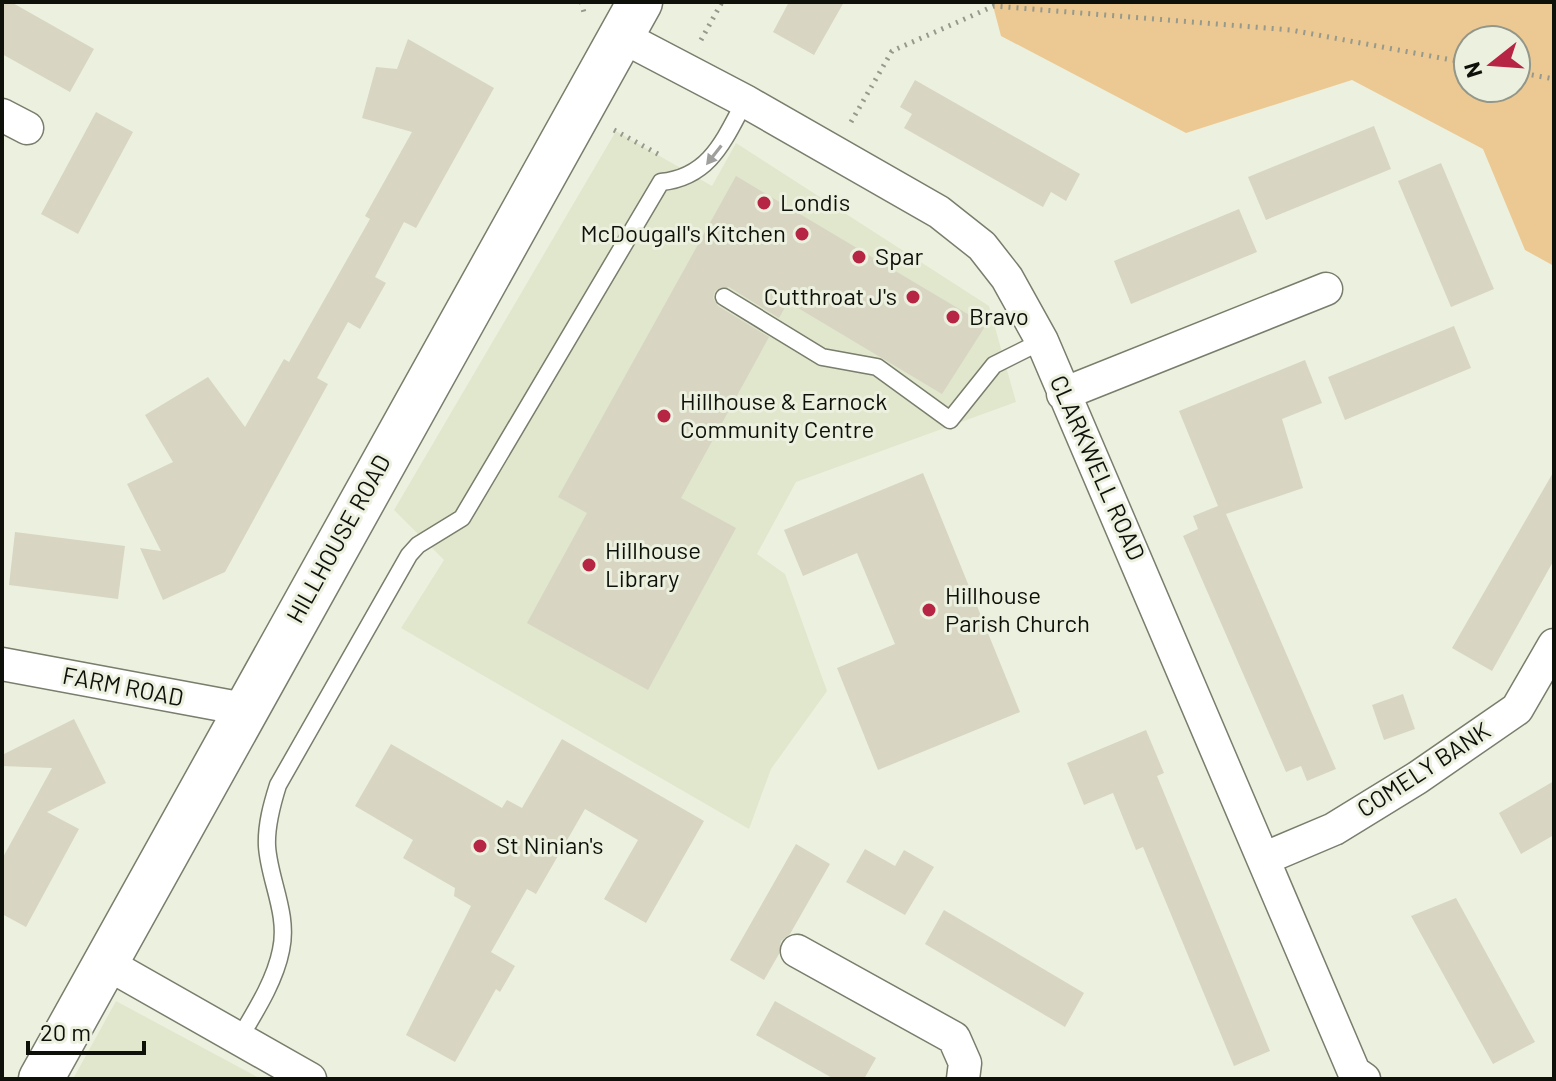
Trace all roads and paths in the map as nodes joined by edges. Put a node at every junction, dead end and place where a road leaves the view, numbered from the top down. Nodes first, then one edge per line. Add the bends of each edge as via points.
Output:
1 (997, 4) edge
2 (630, 19) edge
3 (1452, 60) edge
4 (1532, 75) edge
5 (1554, 79) edge
6 (745, 101) junction
7 (602, 124) dead end
8 (834, 150) junction
9 (667, 181) junction
10 (1326, 289) dead end
11 (724, 297) dead end
12 (1042, 341) junction
13 (1063, 394) junction
14 (1554, 645) edge
15 (2, 664) edge
16 (244, 709) junction
17 (1263, 859) junction
18 (797, 951) dead end
19 (104, 962) junction
20 (239, 1039) junction
21 (298, 1076) edge
22 (1356, 1077) edge
23 (41, 1079) edge
24 (963, 1079) edge

1 - 3 path via 1291,30
1 - 8 path via 892,51
2 - 6 street, CLARKWELL ROAD
2 - 16 street, HILLHOUSE ROAD
4 - 5 path
6 - 8 street, CLARKWELL ROAD
6 -> 9 lane via 709,163
7 - 9 path via 668,160
8 - 12 street, CLARKWELL ROAD via 939,212 982,246 1007,278
9 - 20 lane via 462,518 409,555 278,785 267,845 282,950
10 - 13 street
11 - 12 lane via 822,357 877,367 950,420 994,365
12 - 13 street, CLARKWELL ROAD
13 - 17 street, CLARKWELL ROAD
14 - 17 street, COMELY BANK via 1517,709 1334,829
15 - 16 street, FARM ROAD
16 - 19 street, HILLHOUSE ROAD
17 - 22 street, CLARKWELL ROAD
18 - 24 street via 954,1038 965,1063
19 - 20 street
19 - 23 street, HILLHOUSE ROAD
20 - 21 street

